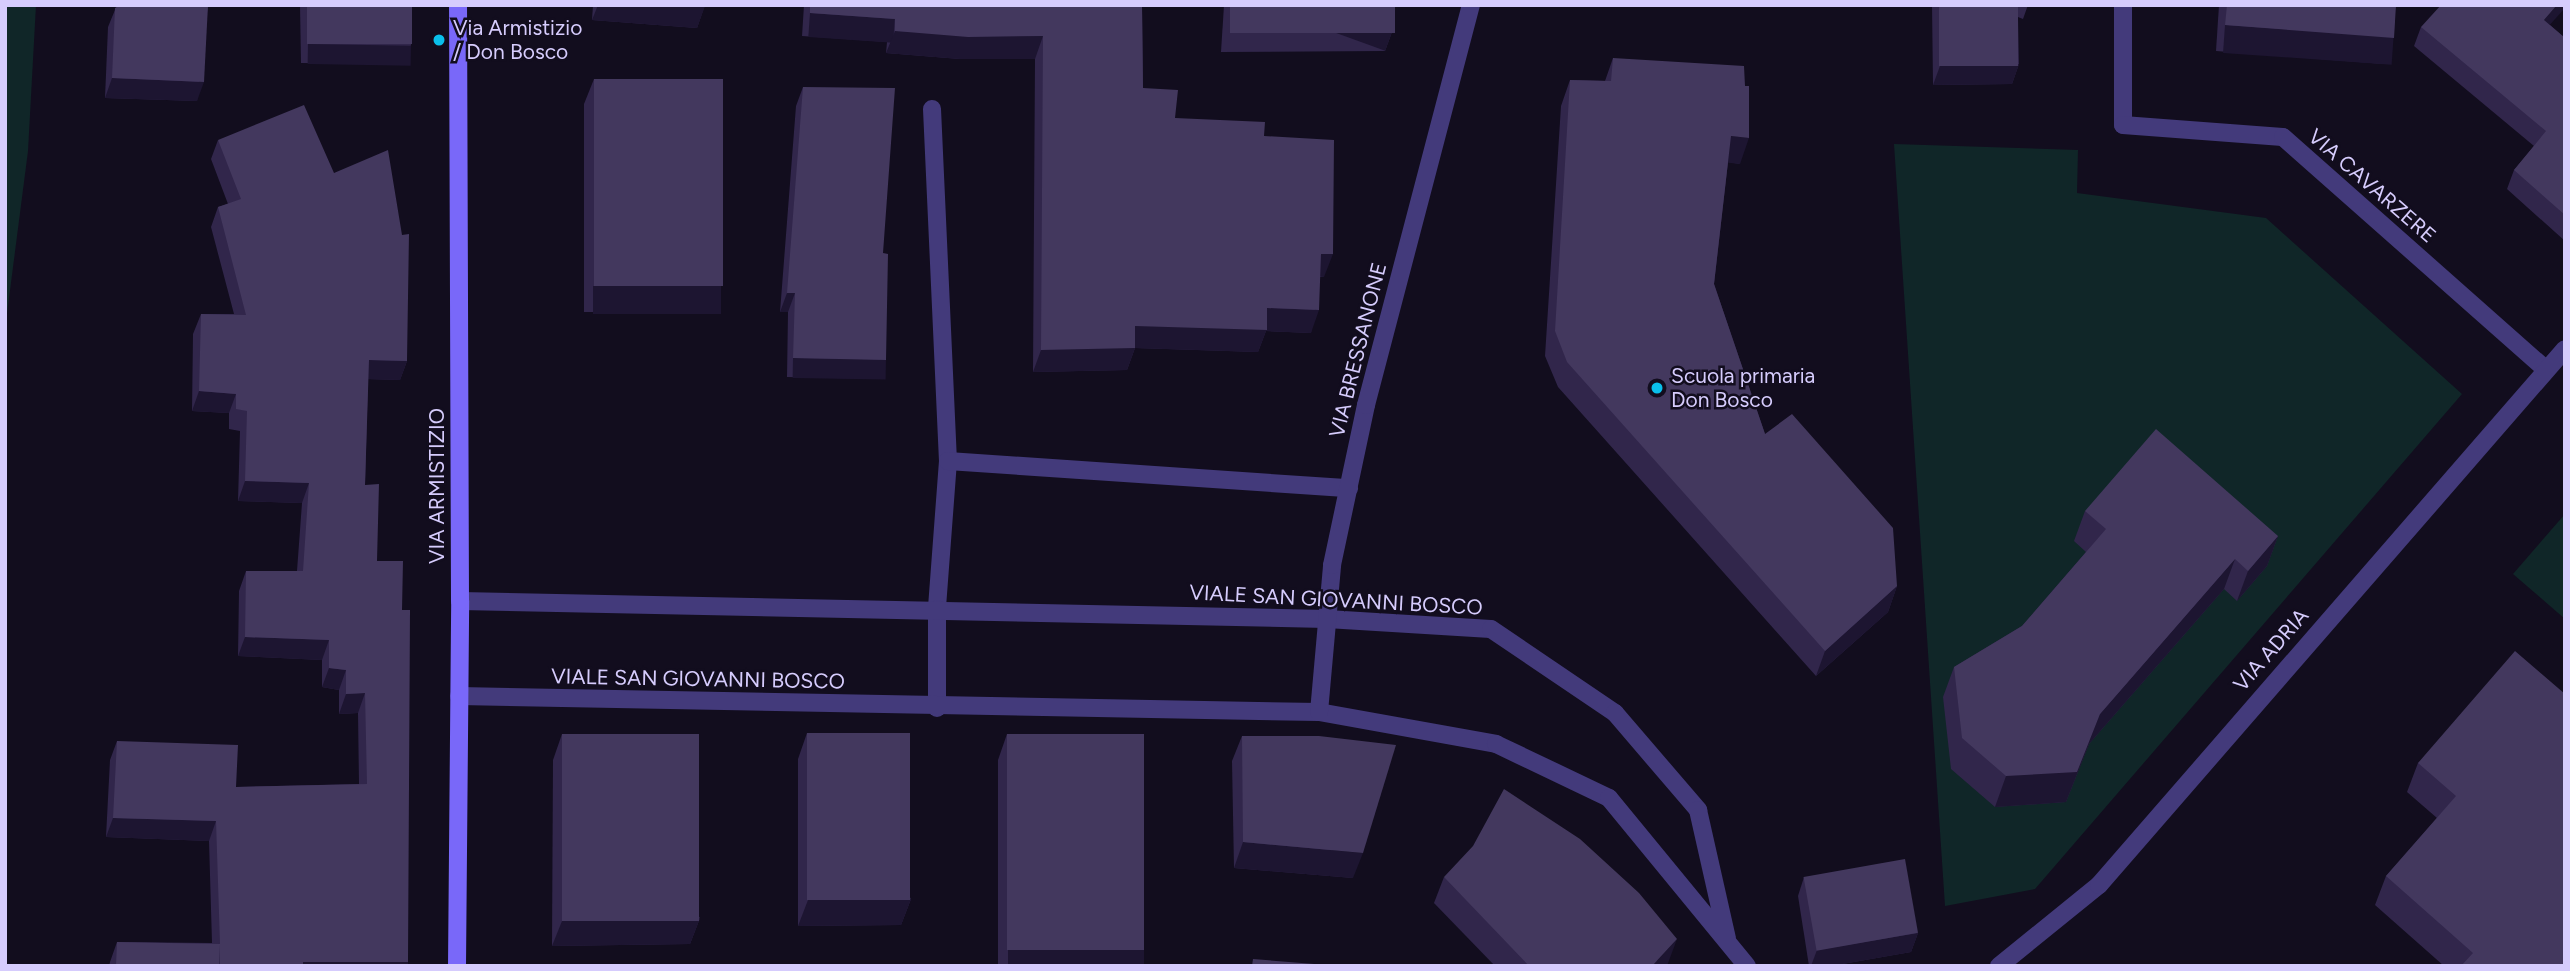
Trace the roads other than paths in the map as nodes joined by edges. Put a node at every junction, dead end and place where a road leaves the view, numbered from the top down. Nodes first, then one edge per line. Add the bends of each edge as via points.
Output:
1 (458, 5) edge
2 (1471, 5) edge
3 (2123, 5) edge
4 (932, 109) dead end
5 (2565, 349) edge
6 (2546, 370) junction
7 (948, 461) junction
8 (1349, 488) junction
9 (460, 601) junction
10 (937, 610) junction
11 (1327, 619) junction
12 (459, 696) junction
13 (937, 708) junction
14 (1320, 712) junction
15 (1727, 939) junction
16 (457, 966) edge
17 (1747, 966) edge
18 (1999, 966) edge

1 - 9 street, VIA ARMISTIZIO
2 - 8 street, VIA BRESSANONE via 1366,405
3 - 6 street, VIA CAVARZERE via 2123,125 2283,137
4 - 7 street
5 - 6 street, VIA ADRIA
6 - 18 street, VIA ADRIA via 2099,885
7 - 8 street
7 - 10 street
8 - 11 street, VIA BRESSANONE via 1332,565
9 - 10 street, VIALE SAN GIOVANNI BOSCO
9 - 12 street, VIA ARMISTIZIO
10 - 11 street, VIALE SAN GIOVANNI BOSCO
10 - 13 street
11 - 14 street, VIA BRESSANONE
11 - 15 street, VIALE SAN GIOVANNI BOSCO via 1491,629 1615,713 1698,810
12 - 13 street, VIALE SAN GIOVANNI BOSCO
12 - 16 street, VIA ARMISTIZIO
13 - 14 street, VIALE SAN GIOVANNI BOSCO
14 - 15 street, VIALE SAN GIOVANNI BOSCO via 1496,744 1609,798
15 - 17 street, VIALE SAN GIOVANNI BOSCO

